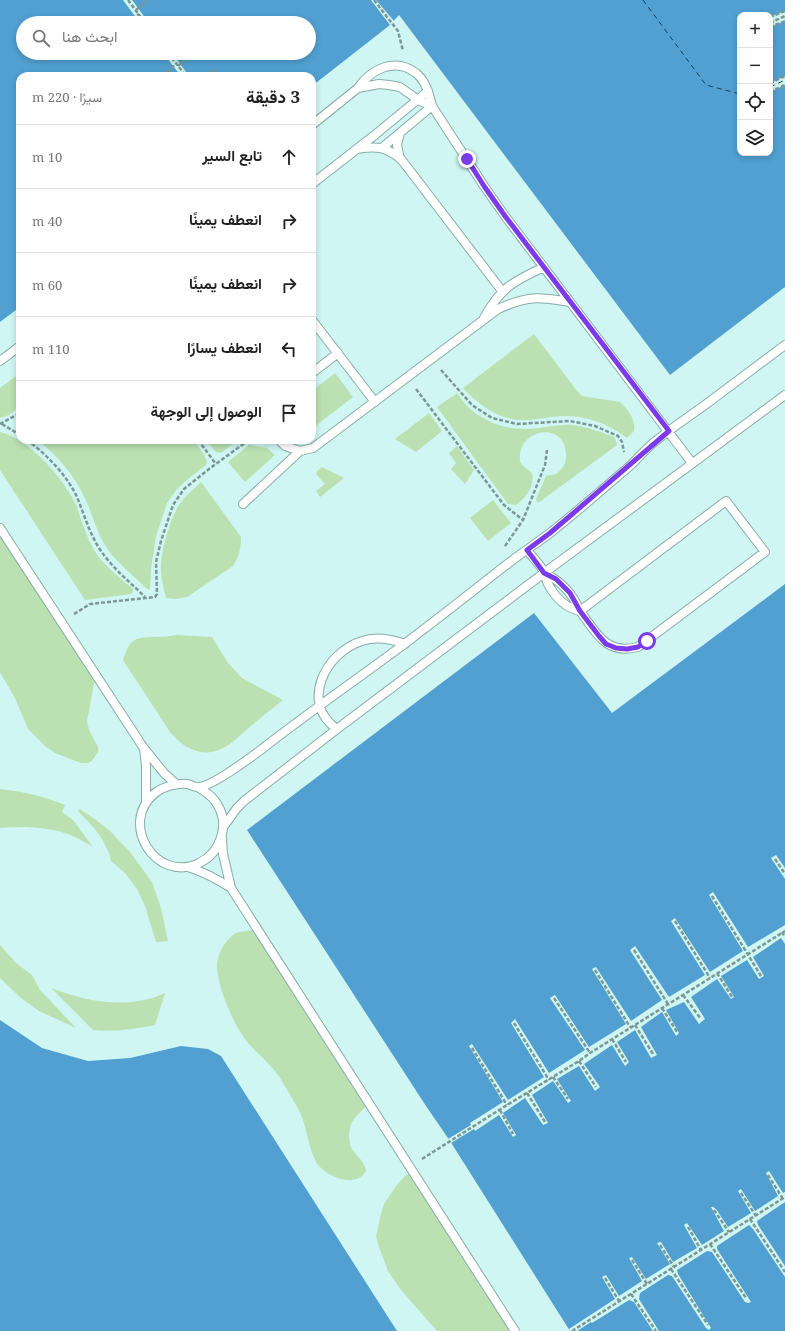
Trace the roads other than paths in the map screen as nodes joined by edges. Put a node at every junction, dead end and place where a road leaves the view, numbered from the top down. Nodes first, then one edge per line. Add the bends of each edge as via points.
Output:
1 (358, 88) junction
2 (428, 91) junction
3 (418, 100) junction
4 (432, 106) junction
5 (316, 122) edge
6 (400, 132) junction
7 (383, 148) junction
8 (357, 149) junction
9 (401, 159) junction
10 (316, 181) edge
11 (544, 267) junction
12 (502, 291) junction
13 (570, 302) junction
14 (484, 319) junction
15 (316, 325) edge
16 (785, 345) edge
17 (16, 349) edge
18 (338, 354) junction
19 (0, 361) edge
20 (316, 370) edge
21 (785, 395) edge
22 (376, 402) junction
23 (669, 431) junction
24 (282, 444) edge
25 (300, 451) junction
26 (692, 463) junction
27 (243, 504) dead end
28 (0, 528) edge
29 (527, 550) junction
30 (544, 573) junction
31 (580, 611) junction
32 (405, 644) junction
33 (319, 706) junction
34 (337, 729) junction
35 (144, 747) junction
36 (176, 784) junction
37 (198, 788) junction
38 (146, 803) junction
39 (224, 826) junction
40 (222, 837) junction
41 (188, 867) junction
42 (230, 888) junction
43 (515, 1331) edge

1 - 2 lane via 363,80 379,68 398,66 416,74
1 - 3 lane via 379,84 400,87
1 - 5 lane
2 - 3 lane
2 - 4 lane
3 - 4 lane
3 - 8 lane
4 - 6 lane
4 - 11 lane via 484,186
6 - 7 lane
6 - 9 lane via 398,145
7 - 8 lane
7 - 9 lane
8 - 10 lane
9 - 12 lane
11 - 12 lane via 520,278
11 - 13 lane
12 - 14 lane
13 - 14 lane via 523,299 498,309
13 - 23 lane
14 - 22 lane
15 - 18 lane
16 - 23 lane
17 - 19 lane
18 - 20 lane
18 - 22 lane
21 - 26 lane
22 - 25 lane via 313,448
23 - 26 lane
23 - 29 lane
24 - 25 lane
25 - 27 lane
26 - 30 lane
28 - 35 lane
29 - 30 lane
29 - 32 lane
30 - 31 lane via 566,588
30 - 31 lane via 548,585 561,601 573,610
30 - 34 lane
31 - 31 lane via 606,644 616,648 638,647 765,552 726,500
32 - 33 lane
32 - 33 lane via 391,639 363,640 338,654 322,678
33 - 34 lane via 325,719
33 - 37 lane via 253,756 223,776
34 - 39 lane via 244,801
35 - 36 lane
35 - 38 lane
36 - 37 lane
36 - 38 lane via 154,794
37 - 39 lane via 209,794 217,803
38 - 41 lane via 140,826 147,848 154,857 165,864
39 - 40 lane
40 - 41 lane via 209,857
40 - 42 lane
41 - 42 lane via 203,872
42 - 43 lane

